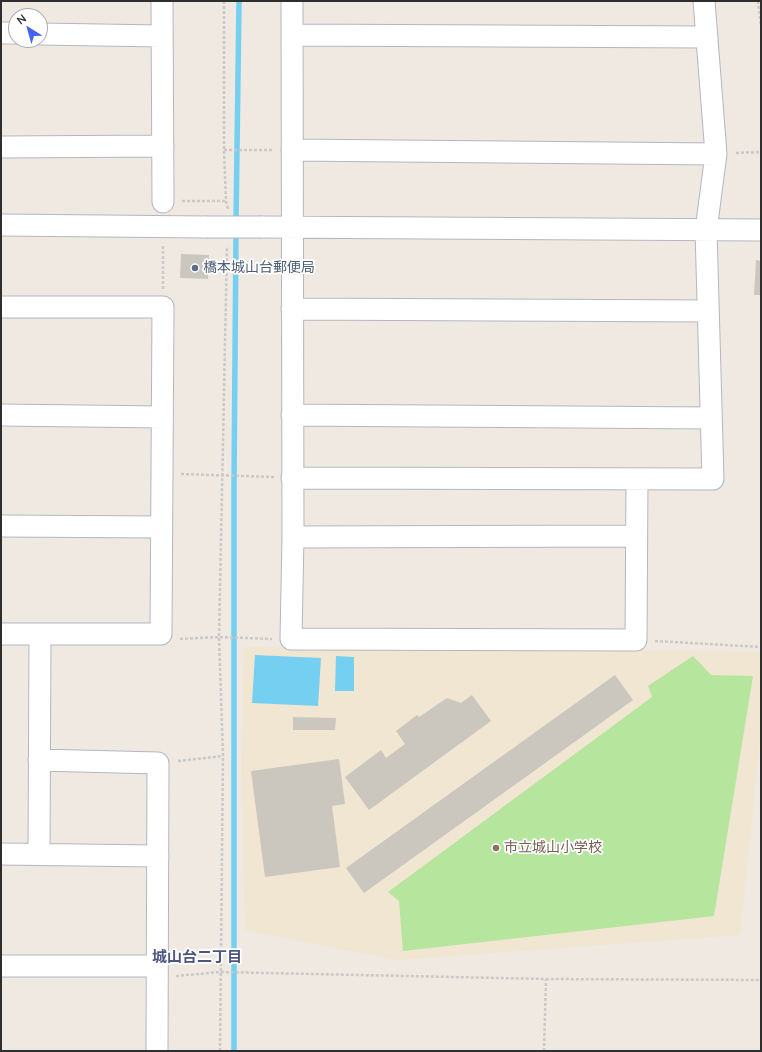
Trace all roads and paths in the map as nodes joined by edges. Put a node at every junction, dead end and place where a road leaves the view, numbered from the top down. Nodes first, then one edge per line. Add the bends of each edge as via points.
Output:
1 (162, 1) edge
2 (224, 1) edge
3 (292, 1) edge
4 (704, 1) edge
5 (758, 1) edge
6 (761, 26) edge
7 (48, 34) edge
8 (292, 35) junction
9 (161, 36) junction
10 (707, 37) junction
11 (163, 146) junction
12 (1, 147) edge
13 (224, 150) junction
14 (292, 150) junction
15 (761, 152) edge
16 (716, 154) junction
17 (226, 201) junction
18 (163, 202) joint
19 (227, 214) dead end
20 (1, 225) edge
21 (163, 227) junction
22 (292, 228) junction
23 (706, 230) junction
24 (761, 230) edge
25 (227, 243) dead end
26 (1, 307) edge
27 (163, 307) junction
28 (292, 309) junction
29 (708, 311) junction
30 (1, 415) edge
31 (292, 415) junction
32 (162, 417) junction
33 (711, 418) junction
34 (163, 474) junction
35 (222, 475) junction
36 (292, 478) junction
37 (637, 479) junction
38 (1, 526) edge
39 (161, 527) junction
40 (636, 536) junction
41 (293, 537) junction
42 (1, 634) edge
43 (40, 634) junction
44 (161, 634) junction
45 (219, 637) junction
46 (291, 639) junction
47 (636, 640) junction
48 (761, 647) edge
49 (223, 756) junction
50 (40, 760) junction
51 (158, 763) junction
52 (1, 854) edge
53 (39, 854) junction
54 (158, 856) junction
55 (1, 966) edge
56 (157, 972) junction
57 (220, 972) junction
58 (546, 979) junction
59 (761, 980) edge
60 (157, 1051) edge
61 (220, 1051) edge
62 (544, 1051) edge

1 - 9 street
2 - 13 path
3 - 8 street
4 - 10 street
5 - 6 path
7 - 9 street
8 - 10 street
8 - 14 street
9 - 11 street
10 - 16 street
11 - 12 street
11 - 18 street
13 - 14 path
13 - 17 path
14 - 16 street
14 - 22 street
15 - 16 path
16 - 23 street
17 - 18 path
17 - 19 path
20 - 21 street
21 - 22 street, bridge
21 - 27 path
22 - 23 street
22 - 28 street
23 - 24 street
23 - 29 street
25 - 35 path
26 - 27 street
27 - 32 street
28 - 29 street
28 - 31 street
29 - 33 street
30 - 32 street
31 - 33 street
31 - 36 street
32 - 34 street
33 - 37 street via 713,479
34 - 35 path
34 - 39 street
35 - 36 path
35 - 45 path
36 - 37 street
36 - 41 street
37 - 40 street
38 - 39 street
39 - 44 street
40 - 41 street
40 - 47 street
41 - 46 street
42 - 43 street
43 - 44 street
43 - 50 street
44 - 45 path via 163,640
45 - 46 path
45 - 49 path
46 - 47 street
47 - 48 path
49 - 51 path
49 - 57 path
50 - 51 street
50 - 53 street
51 - 54 street
52 - 53 street
53 - 54 street
54 - 56 street
55 - 56 street
56 - 57 path
56 - 60 street
57 - 58 path
57 - 61 path
58 - 59 path
58 - 62 path

